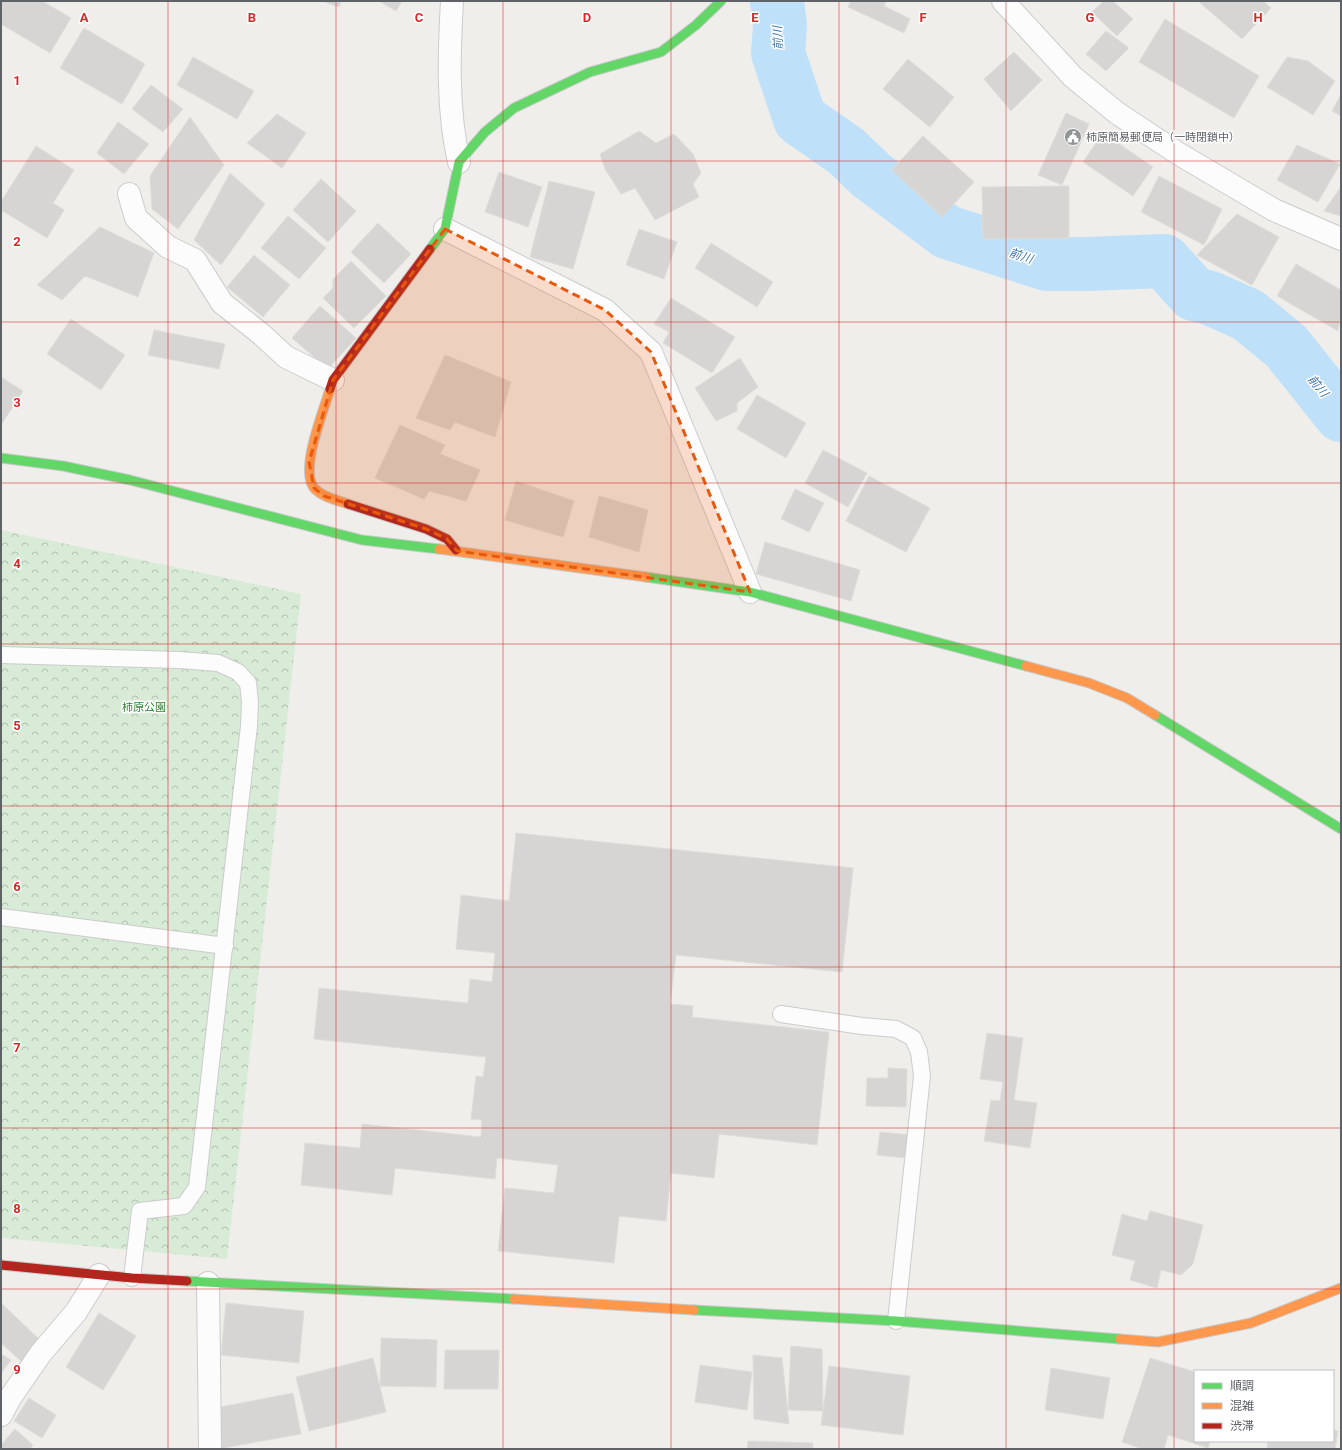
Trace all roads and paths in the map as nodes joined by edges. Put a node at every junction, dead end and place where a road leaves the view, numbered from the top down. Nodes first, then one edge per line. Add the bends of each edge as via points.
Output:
1 (452, 1) edge
2 (721, 1) edge
3 (1003, 1) edge
4 (459, 162) junction
5 (129, 194) dead end
6 (445, 229) junction
7 (1341, 239) edge
8 (333, 380) junction
9 (1, 458) edge
10 (457, 550) junction
11 (750, 592) junction
12 (1, 655) edge
13 (1341, 829) edge
14 (1, 917) edge
15 (224, 946) junction
16 (781, 1014) dead end
17 (1, 1266) edge
18 (99, 1275) junction
19 (132, 1278) junction
20 (208, 1283) junction
21 (1341, 1288) edge
22 (896, 1321) junction
23 (1, 1415) edge
24 (210, 1449) edge

1 - 4 street via 449,49 454,137
2 - 4 street via 696,25 661,52 590,72 514,108 485,132
3 - 7 street via 1073,77 1116,113 1274,210
4 - 6 street
5 - 8 street via 136,218 168,247 195,260 222,303 286,357
6 - 8 street
6 - 11 street via 605,310 651,352
8 - 10 street via 309,462 309,477 314,488 324,496 426,529 447,539
9 - 10 street via 62,466 130,480 362,540
10 - 11 street
11 - 13 street via 1074,679 1127,698
12 - 15 lane via 218,663 238,672 248,683 249,726
14 - 15 lane
15 - 19 lane via 197,1187 184,1206 140,1211
16 - 22 lane via 896,1029 913,1038 919,1052 922,1076
17 - 18 street
18 - 19 street
18 - 23 street via 76,1312 41,1353
19 - 20 street
20 - 22 street
20 - 24 street
21 - 22 street via 1252,1323 1158,1342

